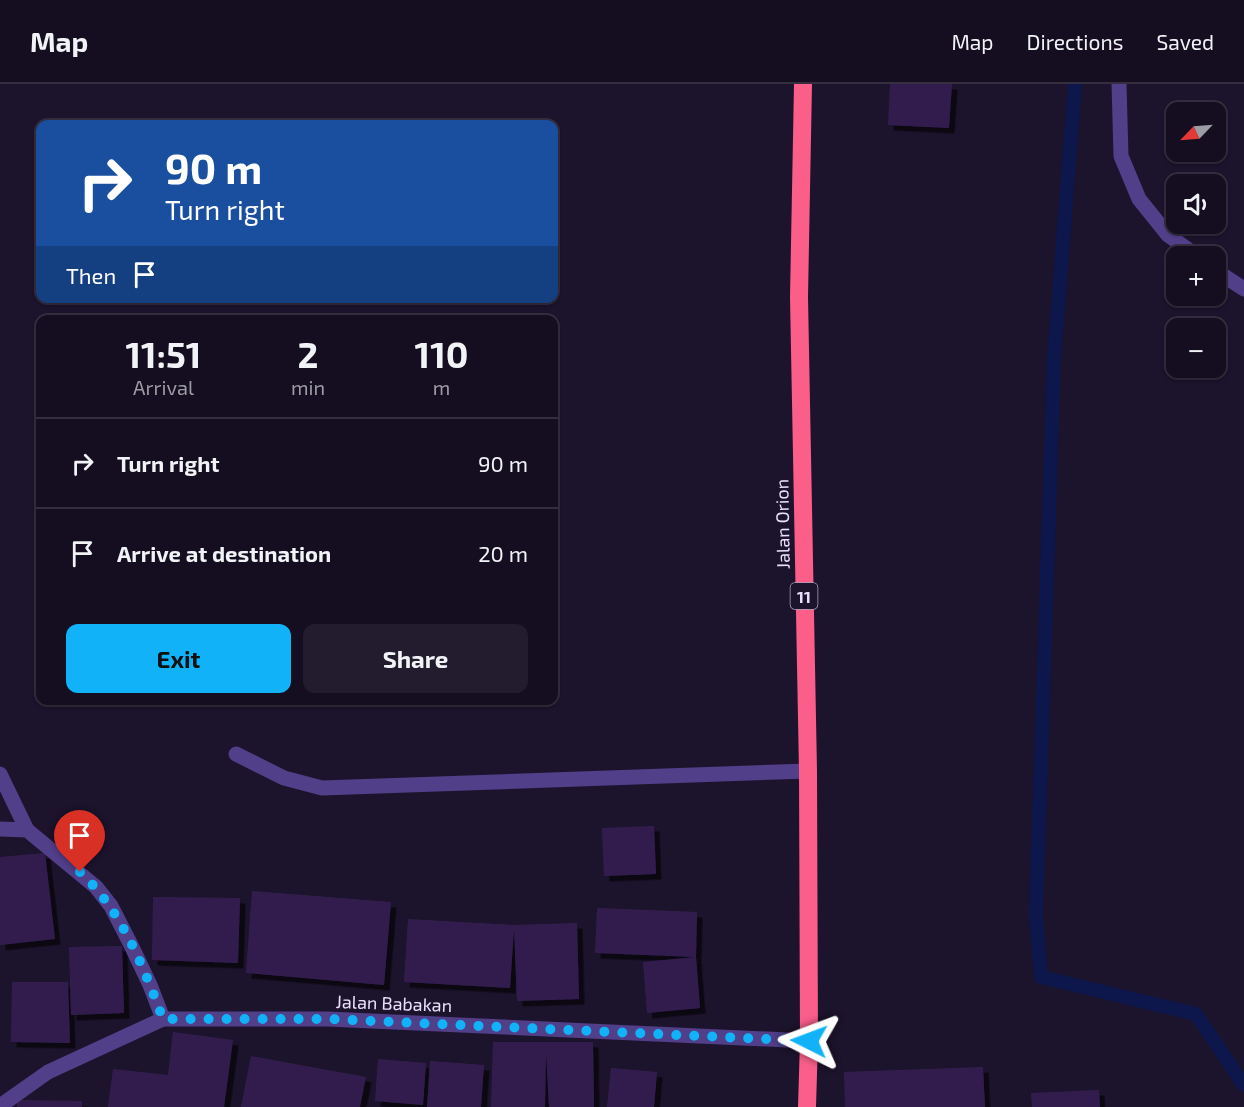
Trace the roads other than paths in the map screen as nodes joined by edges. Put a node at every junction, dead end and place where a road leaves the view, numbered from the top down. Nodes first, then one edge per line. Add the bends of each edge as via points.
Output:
1 (803, 84) edge
2 (1119, 84) edge
3 (1183, 246) edge
4 (1226, 277) edge
5 (1244, 289) edge
6 (236, 754) dead end
7 (808, 771) junction
8 (0, 774) edge
9 (0, 828) edge
10 (27, 830) junction
11 (163, 1019) junction
12 (809, 1041) junction
13 (0, 1106) edge
14 (807, 1107) edge

1 - 7 highway, Jalan Orion / 11 via 799,297
2 - 3 street via 1121,156 1139,199 1168,235
4 - 5 street
6 - 7 street via 285,778 322,788
7 - 12 highway, Jalan Orion / 11
8 - 10 street
9 - 10 street
10 - 11 street via 80,872 111,906
11 - 12 street, Jalan Babakan via 328,1019
11 - 13 street, Jalan Babakan via 48,1072
12 - 14 highway, Jalan Orion / 11

